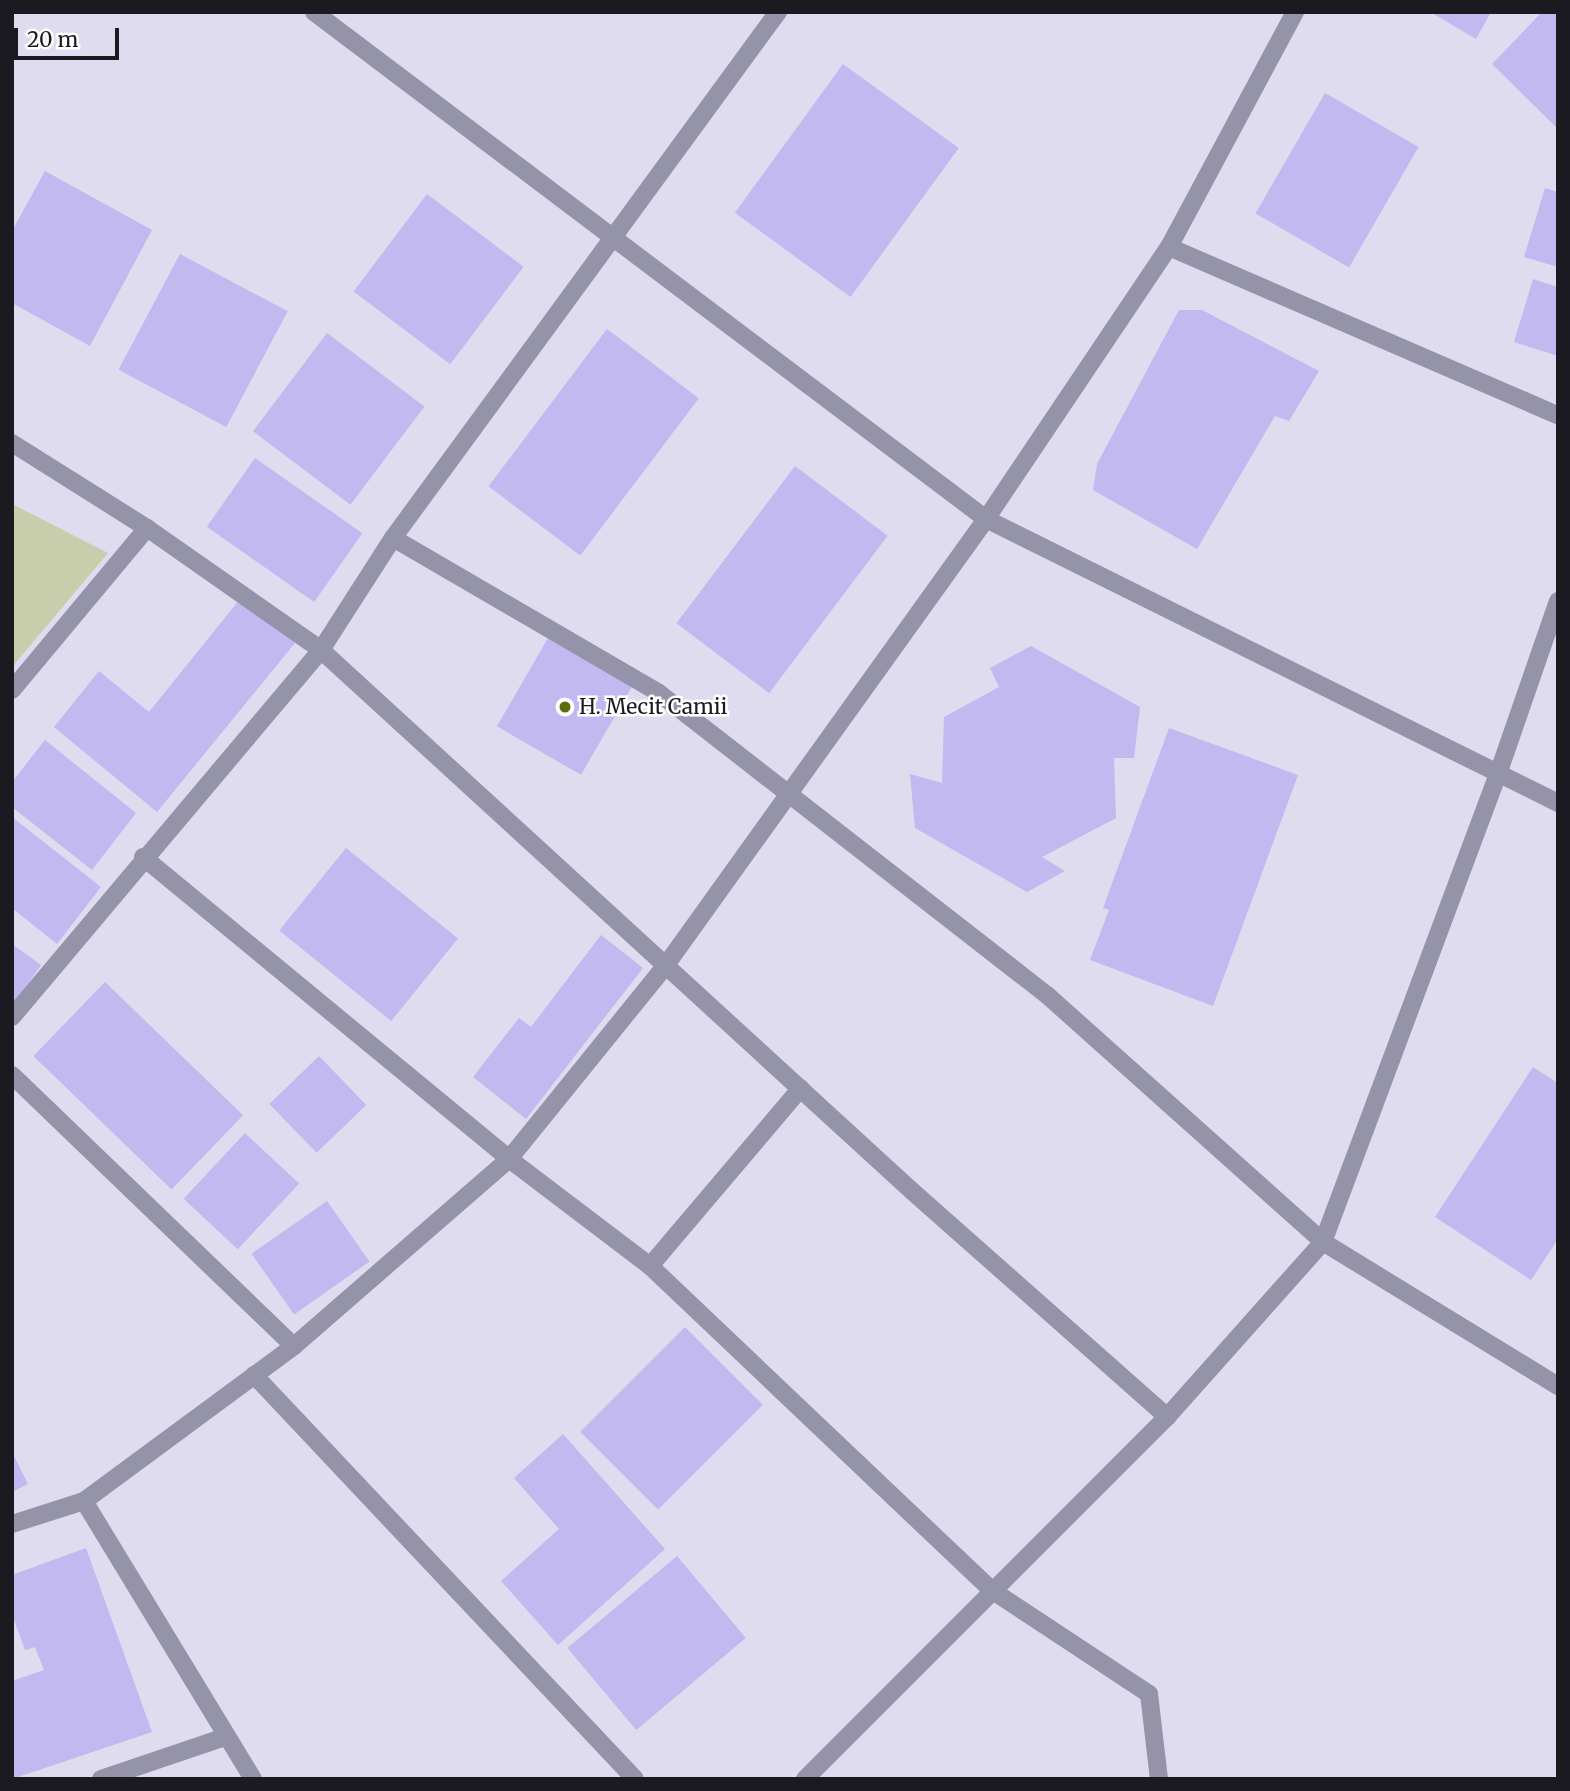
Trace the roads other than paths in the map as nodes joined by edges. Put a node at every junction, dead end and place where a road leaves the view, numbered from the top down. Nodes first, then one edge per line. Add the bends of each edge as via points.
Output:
1 (314, 12) edge
2 (778, 12) edge
3 (1295, 12) edge
4 (614, 239) junction
5 (1169, 247) junction
6 (1558, 415) edge
7 (12, 443) edge
8 (986, 519) junction
9 (147, 528) junction
10 (393, 538) junction
11 (1558, 601) edge
12 (321, 650) junction
13 (12, 690) edge
14 (1498, 774) junction
15 (789, 790) junction
16 (1558, 803) edge
17 (143, 857) junction
18 (666, 965) junction
19 (12, 1017) edge
20 (12, 1074) edge
21 (801, 1088) junction
22 (509, 1159) junction
23 (1323, 1242) junction
24 (650, 1266) junction
25 (294, 1346) junction
26 (254, 1375) junction
27 (1558, 1386) edge
28 (1167, 1417) junction
29 (84, 1501) junction
30 (12, 1524) edge
31 (993, 1591) junction
32 (225, 1737) junction
33 (101, 1779) edge
34 (253, 1779) edge
35 (635, 1779) edge
36 (805, 1779) edge
37 (1159, 1779) edge

1 - 4 street
2 - 4 street
3 - 5 street
4 - 8 street
4 - 10 street
5 - 6 street
5 - 8 street
7 - 9 street
8 - 14 street
8 - 15 street
9 - 12 street
9 - 13 street
10 - 12 street
10 - 15 street via 659,693
11 - 14 street
12 - 17 street
12 - 18 street
14 - 16 street
14 - 23 street
15 - 18 street
15 - 23 street via 1047,995
17 - 19 street
17 - 22 street
18 - 21 street
18 - 22 street
20 - 25 street
21 - 24 street
21 - 28 street
22 - 24 street
22 - 25 street
23 - 27 street
23 - 28 street
24 - 31 street
25 - 26 street
26 - 29 street
26 - 35 street
28 - 31 street
29 - 30 street
29 - 32 street
31 - 36 street
31 - 37 street via 1149,1694
32 - 33 street
32 - 34 street

